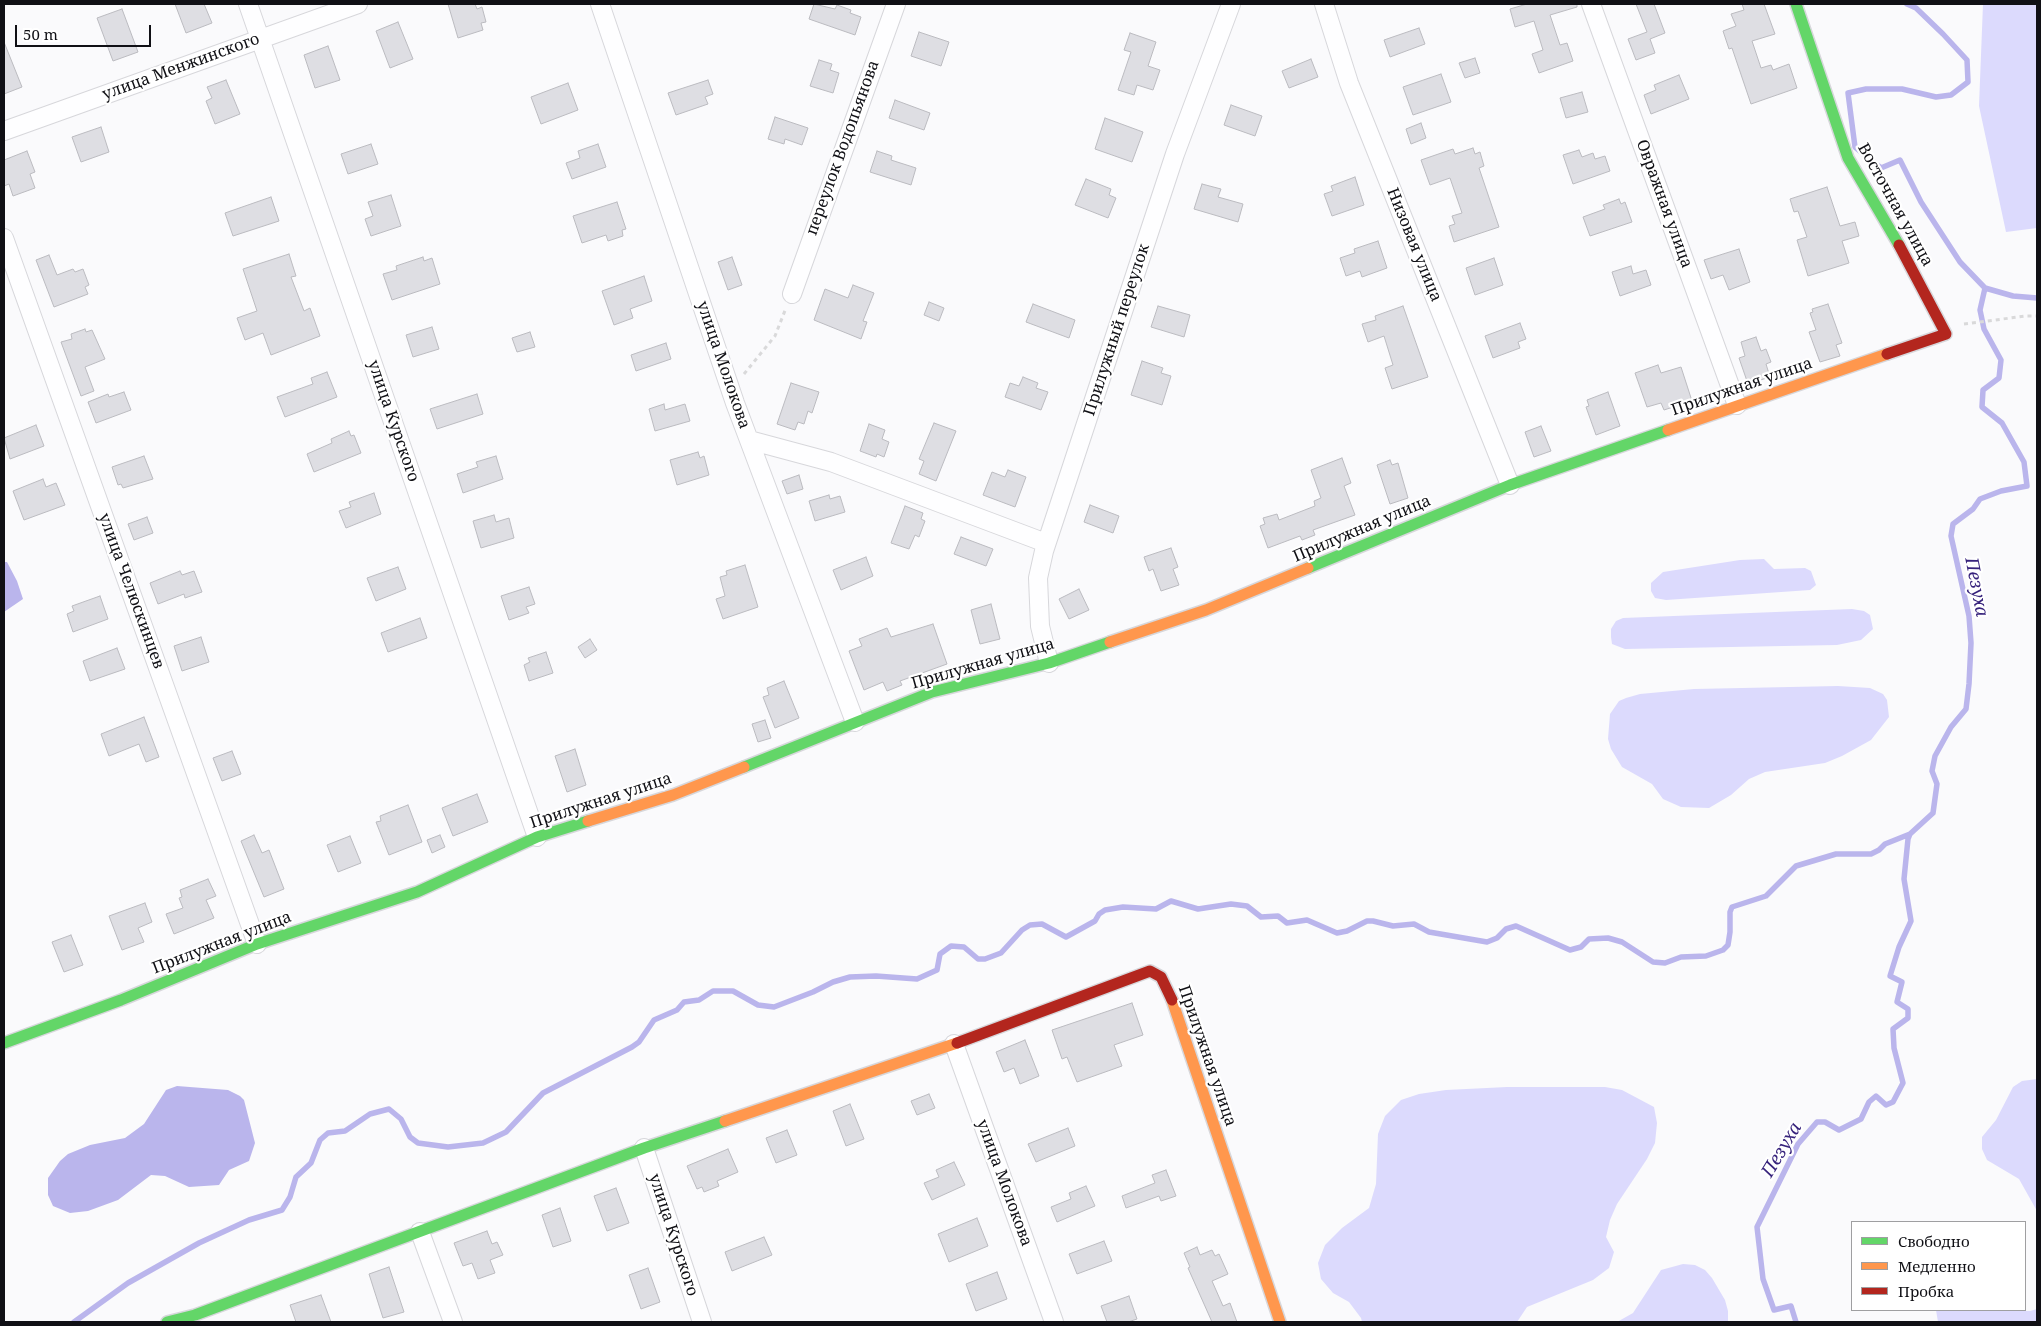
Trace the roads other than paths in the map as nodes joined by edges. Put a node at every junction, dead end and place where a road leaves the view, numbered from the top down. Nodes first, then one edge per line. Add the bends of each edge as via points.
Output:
1 (248, 4) edge
2 (358, 4) edge
3 (600, 4) edge
4 (896, 4) edge
5 (1231, 4) edge
6 (1324, 4) edge
7 (1591, 4) edge
8 (1796, 4) edge
9 (261, 39) junction
10 (4, 131) edge
11 (4, 238) edge
12 (792, 294) road end
13 (1946, 334) joint
14 (1737, 405) junction
15 (750, 440) junction
16 (1510, 484) junction
17 (1046, 543) junction
18 (1049, 663) junction
19 (855, 722) junction
20 (537, 837) junction
21 (257, 944) junction
22 (4, 1043) edge
23 (954, 1044) junction
24 (644, 1148) junction
25 (420, 1232) junction
26 (196, 1318) edge
27 (167, 1322) edge
28 (453, 1322) edge
29 (702, 1322) edge
30 (1054, 1322) edge
31 (1280, 1322) edge

1 - 9 street, улица Курского
2 - 9 street, улица Менжинского
3 - 15 street, улица Молокова
4 - 12 street, переулок Водопьянова
5 - 17 street, Прилужный переулок via 1175,154
6 - 16 street, Низовая улица via 1349,83
7 - 14 street, Овражная улица
8 - 13 street, Восточная улица via 1848,158
9 - 10 street, улица Менжинского
9 - 20 street, улица Курского
11 - 21 street, улица Челюскинцев
13 - 14 street, Прилужная улица
14 - 16 street, Прилужная улица
15 - 17 street via 831,462
15 - 19 street, улица Молокова
16 - 18 street, Прилужная улица via 1206,610
17 - 18 street, Прилужный переулок via 1038,578 1040,626
18 - 19 street, Прилужная улица via 932,692
19 - 20 street, Прилужная улица via 673,795
20 - 21 street, Прилужная улица via 417,892
21 - 22 street, Прилужная улица via 121,1000
23 - 24 street, Прилужная улица
23 - 30 street, улица Молокова
23 - 31 street, Прилужная улица via 1139,974 1150,971 1161,977 1167,986
24 - 25 street, Прилужная улица
24 - 29 street, улица Курского
25 - 26 street, Прилужная улица
25 - 28 street
26 - 27 street, Прилужная улица

